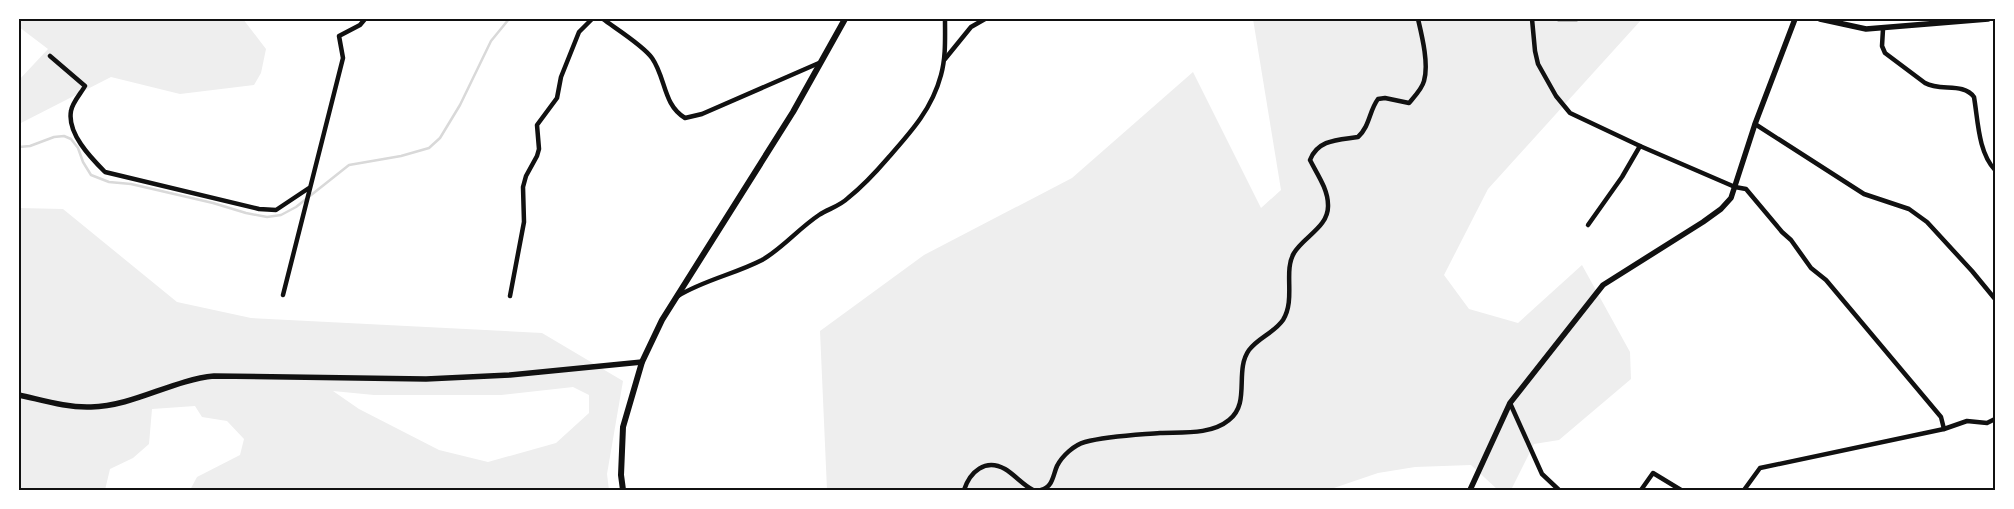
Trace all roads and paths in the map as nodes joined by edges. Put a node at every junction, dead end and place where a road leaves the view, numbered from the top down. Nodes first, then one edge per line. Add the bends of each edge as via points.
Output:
1 (365, 19) edge
2 (592, 19) edge
3 (602, 19) edge
4 (845, 19) edge
5 (946, 19) edge
6 (985, 19) edge
7 (1418, 19) edge
8 (1532, 19) edge
9 (1558, 19) edge
10 (1577, 19) edge
11 (1795, 19) edge
12 (1820, 19) edge
13 (1988, 19) edge
14 (1883, 29) junction
15 (50, 56) dead end
16 (944, 60) junction
17 (819, 63) junction
18 (1754, 124) junction
19 (1640, 146) junction
20 (1995, 170) edge
21 (1735, 187) junction
22 (309, 188) junction
23 (1588, 225) dead end
24 (283, 295) dead end
25 (510, 296) dead end
26 (677, 296) junction
27 (1995, 299) edge
28 (642, 362) junction
29 (19, 396) edge
30 (1510, 403) junction
31 (1995, 420) edge
32 (1944, 429) junction
33 (624, 490) edge
34 (964, 490) edge
35 (1033, 490) edge
36 (1042, 490) edge
37 (1470, 490) edge
38 (1559, 490) edge
39 (1641, 490) edge
40 (1681, 490) edge
41 (1744, 490) edge

1 - 22 street via 339,36 343,58
2 - 25 street via 579,32 561,77 557,98 537,125 538,156 523,187 524,222
3 - 17 street via 651,56 661,72 671,105 685,118 702,114
4 - 17 main road
5 - 16 street
6 - 16 street via 971,26
7 - 36 street via 1423,38 1424,81 1409,104 1378,99 1367,126 1358,137 1323,143 1313,151 1310,160 1323,184 1327,213 1290,261 1290,300 1284,317 1278,327 1248,351 1242,369 1239,410 1230,420 1210,430 1083,442 1066,454 1051,483
8 - 19 street via 1538,64 1562,106 1592,125
9 - 10 street
11 - 18 street
12 - 14 street via 1847,26
13 - 14 street
14 - 20 street via 1885,53 1925,83 1931,87 1971,92 1981,139 1989,163
15 - 22 street via 85,86 70,110 72,131 105,172 259,209 276,210
16 - 26 street via 928,110 847,200 819,215 762,260
17 - 26 main road via 793,112
18 - 21 street
18 - 27 street via 1864,194 1909,209 1926,222
19 - 21 street
19 - 23 street
21 - 30 street via 1731,198 1709,218 1603,285
21 - 32 street via 1746,189 1791,240 1810,268 1826,280 1941,417
22 - 24 street
26 - 28 main road
28 - 29 street via 510,375 426,379 214,376 91,407
28 - 33 main road via 623,427 621,475
30 - 37 street
30 - 38 street via 1542,474
31 - 32 street via 1987,423 1968,421
32 - 41 street via 1760,468
34 - 35 street via 974,470 993,465
39 - 40 street via 1653,473

